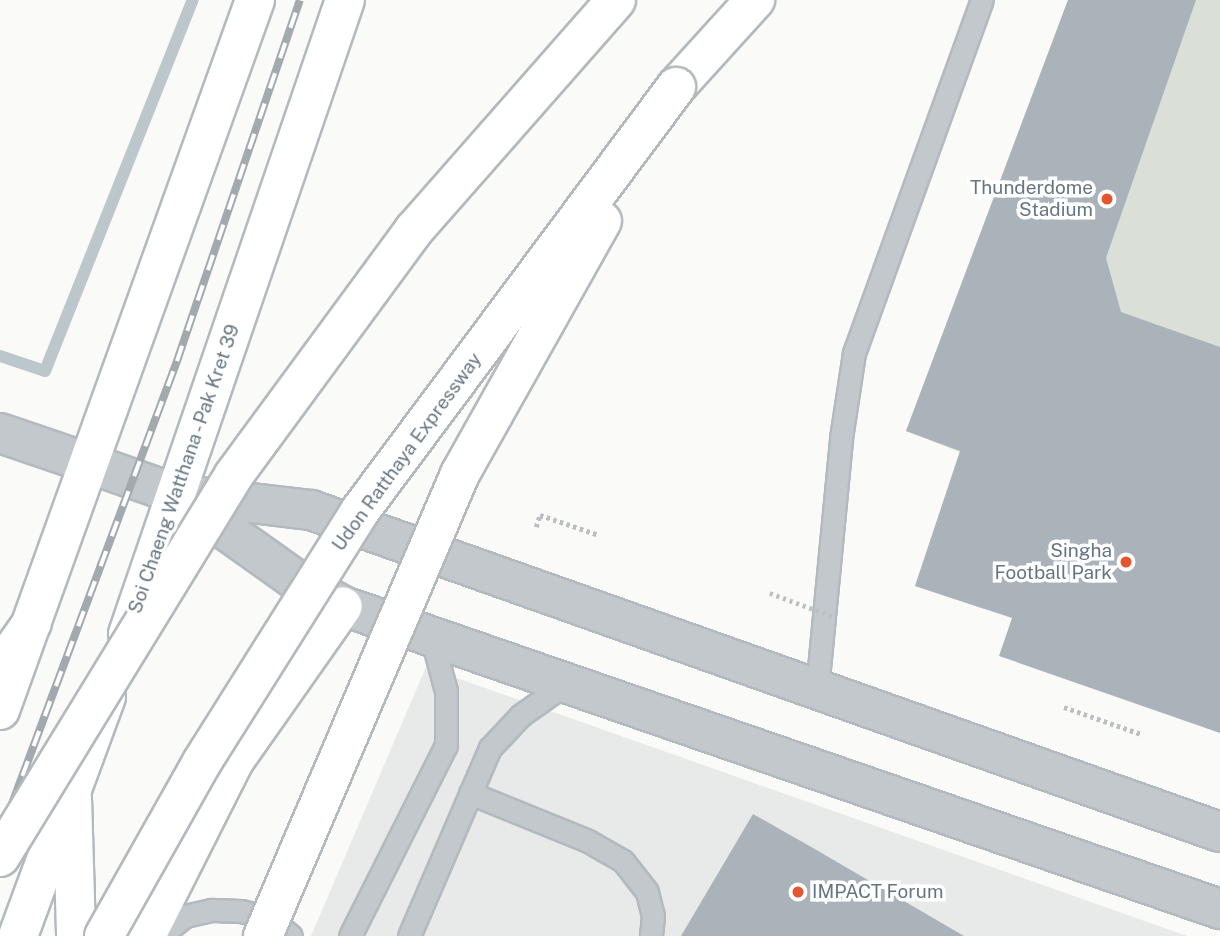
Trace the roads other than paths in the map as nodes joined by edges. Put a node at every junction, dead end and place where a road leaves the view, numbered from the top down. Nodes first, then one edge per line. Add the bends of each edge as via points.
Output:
1 (256, 0) edge
2 (345, 0) edge
3 (615, 0) edge
4 (755, 0) edge
5 (982, 0) edge
6 (676, 87) junction
7 (0, 433) edge
8 (88, 463) junction
9 (176, 494) junction
10 (343, 606) junction
11 (32, 623) junction
12 (431, 635) junction
13 (0, 668) edge
14 (570, 681) junction
15 (817, 689) junction
16 (0, 710) edge
17 (470, 793) junction
18 (72, 798) junction
19 (1220, 832) edge
20 (0, 857) edge
21 (1220, 909) edge
22 (18, 936) edge
23 (76, 936) edge
24 (104, 936) edge
25 (146, 936) edge
26 (160, 936) edge
27 (263, 936) edge
28 (291, 936) edge
29 (350, 936) edge
30 (409, 936) edge
31 (651, 936) edge

1 - 8 main road
2 - 9 main road, Soi Chaeng Watthana - Pak Kret 39
3 - 20 main road, bridge via 414,230 234,475
4 - 6 main road, Udon Ratthaya Expressway
5 - 15 lane via 854,353
6 - 24 main road, Udon Ratthaya Expressway, bridge via 360,511 202,762
6 - 27 main road, bridge via 460,474
7 - 8 street
8 - 9 street
8 - 11 main road
9 - 10 street via 293,579
9 - 15 street via 312,510
9 - 18 main road, Soi Chaeng Watthana - Pak Kret 39
10 - 12 street
10 - 25 main road via 234,761
11 - 13 main road
11 - 16 main road
12 - 14 street
12 - 29 lane via 446,691 446,746
14 - 17 lane via 503,732 490,748
14 - 21 street
15 - 19 street
17 - 30 lane
17 - 31 lane via 588,841 623,861 647,892 653,916
18 - 22 main road, Soi Chaeng Watthana - Pak Kret 39
18 - 23 main road
26 - 28 lane via 185,916 212,910 269,918

